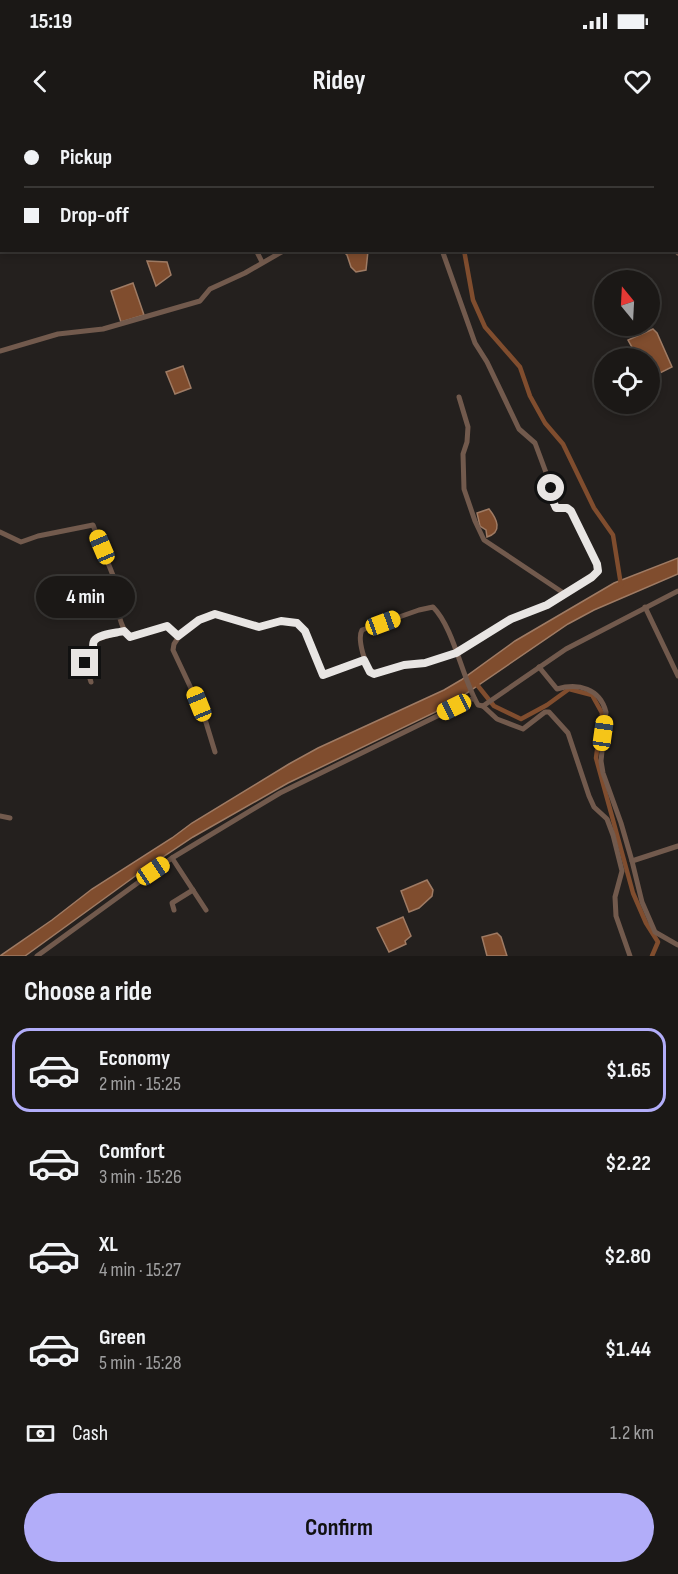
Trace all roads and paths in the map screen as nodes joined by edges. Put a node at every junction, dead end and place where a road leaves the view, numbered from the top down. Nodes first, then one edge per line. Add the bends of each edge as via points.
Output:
1 (257, 252) edge
2 (281, 252) edge
3 (443, 252) edge
4 (262, 262) junction
5 (0, 351) edge
6 (459, 397) dead end
7 (0, 532) edge
8 (678, 591) edge
9 (565, 594) junction
10 (645, 607) junction
11 (124, 631) junction
12 (178, 636) junction
13 (456, 653) junction
14 (364, 660) junction
15 (539, 667) junction
16 (678, 676) edge
17 (91, 682) dead end
18 (472, 695) junction
19 (484, 706) junction
20 (214, 752) dead end
21 (0, 816) edge
22 (10, 818) dead end
23 (678, 846) edge
24 (172, 858) junction
25 (632, 861) junction
26 (193, 890) junction
27 (174, 910) dead end
28 (206, 910) dead end
29 (678, 945) edge
30 (37, 956) edge
31 (630, 956) edge

1 - 4 street
2 - 4 street
3 - 9 street via 475,343 519,429 535,443 551,486 551,499 558,509 570,510 598,568 592,577
4 - 5 street via 210,289 200,301 103,329 58,334
6 - 9 street via 468,427 463,454 464,489 484,540
7 - 11 street via 21,542 93,525 116,583
8 - 10 street
9 - 13 street via 504,623
10 - 15 street
10 - 16 street
11 - 12 street via 130,637 167,626
11 - 17 street via 94,640 94,654 85,663
12 - 14 street via 211,614 259,627 292,621 305,631 323,675
12 - 20 street via 175,657 198,701
13 - 14 street via 374,674
13 - 14 street via 440,618 428,607 360,632
13 - 18 street
15 - 19 street
15 - 25 street via 557,689 586,688 604,705 602,767
18 - 19 street via 478,705
18 - 24 street via 298,783
19 - 31 street via 497,719 522,729 549,712 568,733 589,796 607,819 618,854 622,871 615,897 616,916
21 - 22 street
23 - 25 street
24 - 26 street
24 - 30 street
25 - 29 street via 653,930
26 - 27 street via 172,903
26 - 28 street

